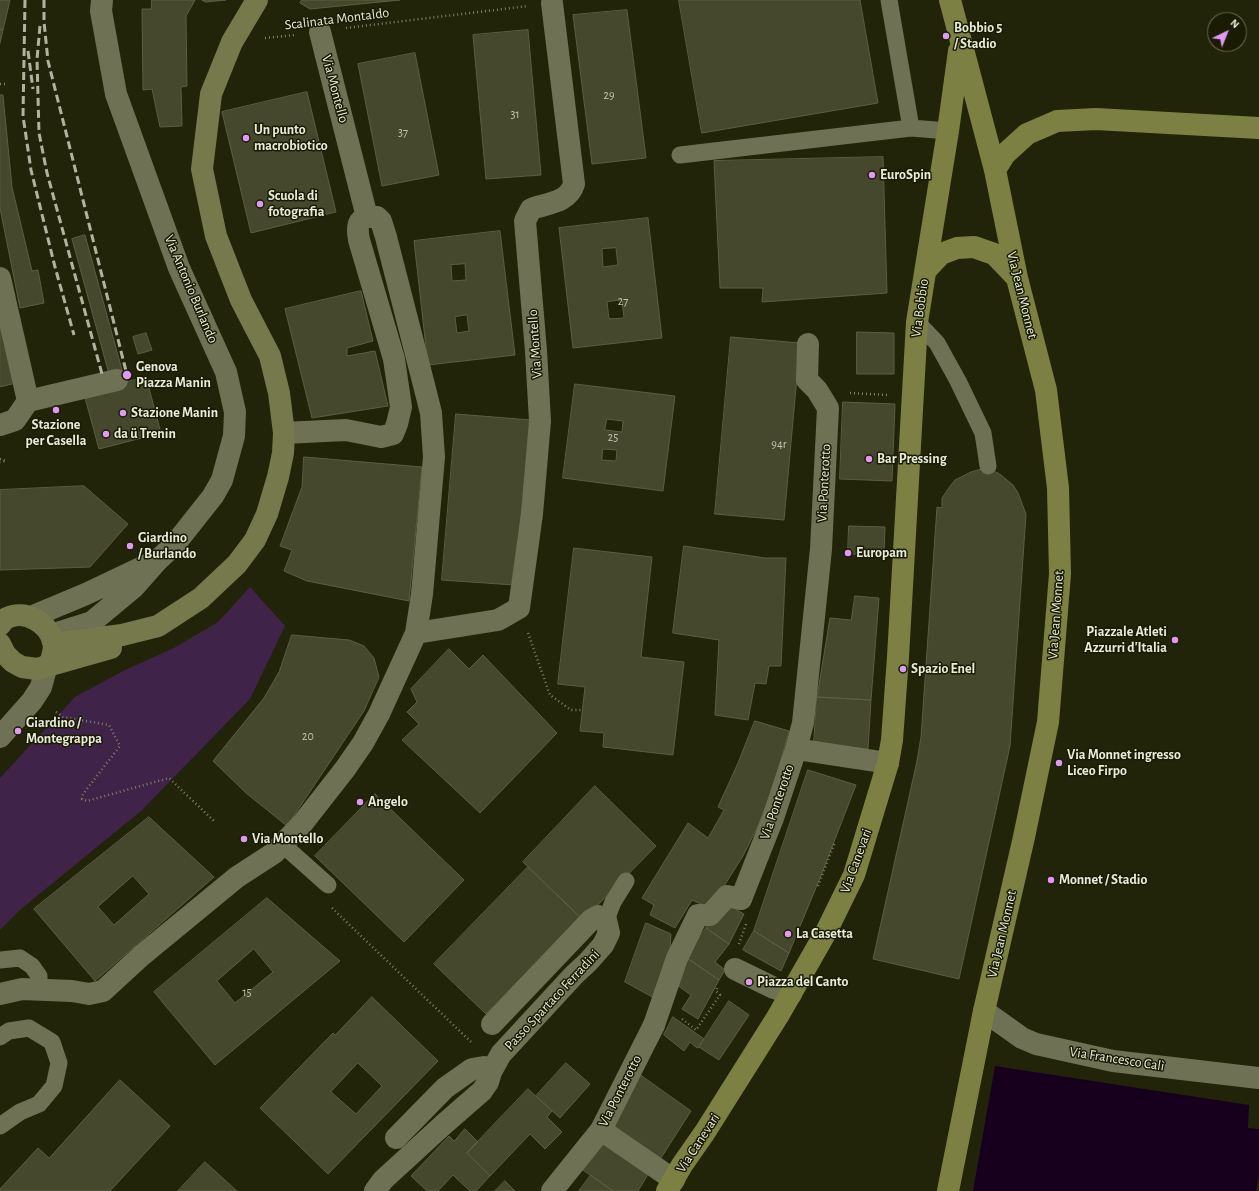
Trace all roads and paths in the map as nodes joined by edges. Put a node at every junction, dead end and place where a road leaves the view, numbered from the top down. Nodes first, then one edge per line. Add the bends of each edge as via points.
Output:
1 (102, 0) edge
2 (257, 0) edge
3 (889, 0) edge
4 (950, 0) edge
5 (552, 3) joint
6 (320, 32) junction
7 (961, 39) junction
8 (232, 42) junction
9 (0, 84) edge
10 (5, 84) dead end
11 (911, 128) junction
12 (1259, 128) edge
13 (948, 132) junction
14 (680, 155) dead end
15 (995, 170) junction
16 (368, 217) junction
17 (926, 270) junction
18 (0, 278) edge
19 (1017, 278) junction
20 (917, 322) junction
21 (808, 344) dead end
22 (117, 380) dead end
23 (817, 390) junction
24 (913, 397) junction
25 (28, 401) junction
26 (0, 425) edge
27 (284, 433) junction
28 (988, 466) dead end
29 (909, 486) joint
30 (157, 561) junction
31 (520, 608) junction
32 (30, 617) junction
33 (0, 625) edge
34 (158, 626) junction
35 (416, 633) junction
36 (53, 639) junction
37 (0, 644) edge
38 (47, 665) junction
39 (51, 708) dead end
40 (582, 710) dead end
41 (0, 737) edge
42 (796, 749) junction
43 (888, 763) junction
44 (214, 821) dead end
45 (835, 841) dead end
46 (282, 844) junction
47 (626, 880) dead end
48 (328, 885) dead end
49 (815, 893) dead end
50 (330, 907) dead end
51 (606, 920) junction
52 (0, 960) edge
53 (735, 970) dead end
54 (39, 989) junction
55 (0, 994) edge
56 (791, 994) junction
57 (984, 1011) junction
58 (492, 1024) dead end
59 (0, 1037) edge
60 (487, 1069) junction
61 (1259, 1078) edge
62 (0, 1126) edge
63 (601, 1130) junction
64 (396, 1138) dead end
65 (671, 1186) edge
66 (376, 1191) edge
67 (552, 1191) edge
68 (948, 1191) edge

1 - 30 street, Via Antonio Burlando via 101,11 116,94 180,268 226,372 235,412 234,436 222,480 213,496 175,544
2 - 8 main road
3 - 11 lane
4 - 7 main road, Via Bobbio
5 - 6 path, Scalinata Montaldo
5 - 31 street, Via Montello via 574,184 572,192 565,198 531,209 525,221 540,421
6 - 8 path, Scalinata Montaldo
6 - 16 street, Via Montello
7 - 13 main road, Via Bobbio
7 - 15 main road, Via Jean Monnet
8 - 27 main road via 211,94 202,169 216,236 241,300 270,356 279,393
9 - 10 path
11 - 13 lane
11 - 14 lane
12 - 15 main road via 1096,119 1057,121 1027,134 1005,154
13 - 17 main road, Via Bobbio
15 - 19 main road, Via Jean Monnet
16 - 27 street via 360,221 357,229 394,359 401,407 397,424 393,434 381,437 346,430
16 - 35 street via 378,217 381,221 431,413 434,457 422,594
17 - 19 main road via 941,254 957,248 974,246 994,254
17 - 20 main road, Via Bobbio
18 - 25 street
19 - 57 main road, Via Jean Monnet via 1046,390 1058,488 1060,574 1048,722
20 - 24 main road, Via Bobbio
20 - 28 lane via 937,343 958,381 983,433
21 - 23 street, Via Ponterotto via 807,380
22 - 25 street
23 - 24 path
23 - 42 street, Via Ponterotto via 828,408 821,549 803,723
24 - 29 main road, Via Bobbio
25 - 26 street via 15,420
27 - 34 main road via 278,477 267,514 255,540 237,564 201,598
29 - 43 main road, Via Canevari via 892,740
30 - 32 street
30 - 36 street via 134,587 92,622
31 - 35 street via 498,620
31 - 40 path via 550,695 571,710
32 - 33 main road via 7,618
32 - 36 main road via 42,624
34 - 36 main road via 122,635
34 - 38 main road via 110,649
35 - 46 street via 363,743 302,824
36 - 38 main road via 52,657
37 - 38 main road via 5,654 22,667 37,669
38 - 41 street via 41,688
39 - 44 path via 63,717 109,725 120,746 83,794 82,799 87,801 169,778
42 - 43 street
42 - 63 street, Via Ponterotto via 773,818 741,899 727,896 710,915 698,915 677,958 654,1025
43 - 56 main road, Via Canevari via 854,875
45 - 49 path
46 - 48 lane
46 - 54 street via 274,853 237,877 141,956 103,991 89,994
47 - 51 lane
50 - 60 path via 476,1048
51 - 58 street, Passo Spartaco Ferradini via 598,916 591,920
51 - 60 street, Passo Spartaco Ferradini via 608,933 603,945
52 - 54 lane via 20,958 32,966 39,976
53 - 56 street
54 - 55 street via 22,989
56 - 65 main road, Via Canevari
57 - 61 street, Via Francesco Calì via 1022,1038 1036,1044 1113,1061
57 - 68 main road, Via Jean Monnet
59 - 62 lane via 9,1030 29,1028 52,1042 59,1063 54,1086 39,1104 20,1112
60 - 64 street via 472,1069 445,1088
60 - 66 street, Passo Spartaco Ferradini via 488,1082 482,1091 383,1180
63 - 65 street
63 - 67 street, Via Ponterotto

